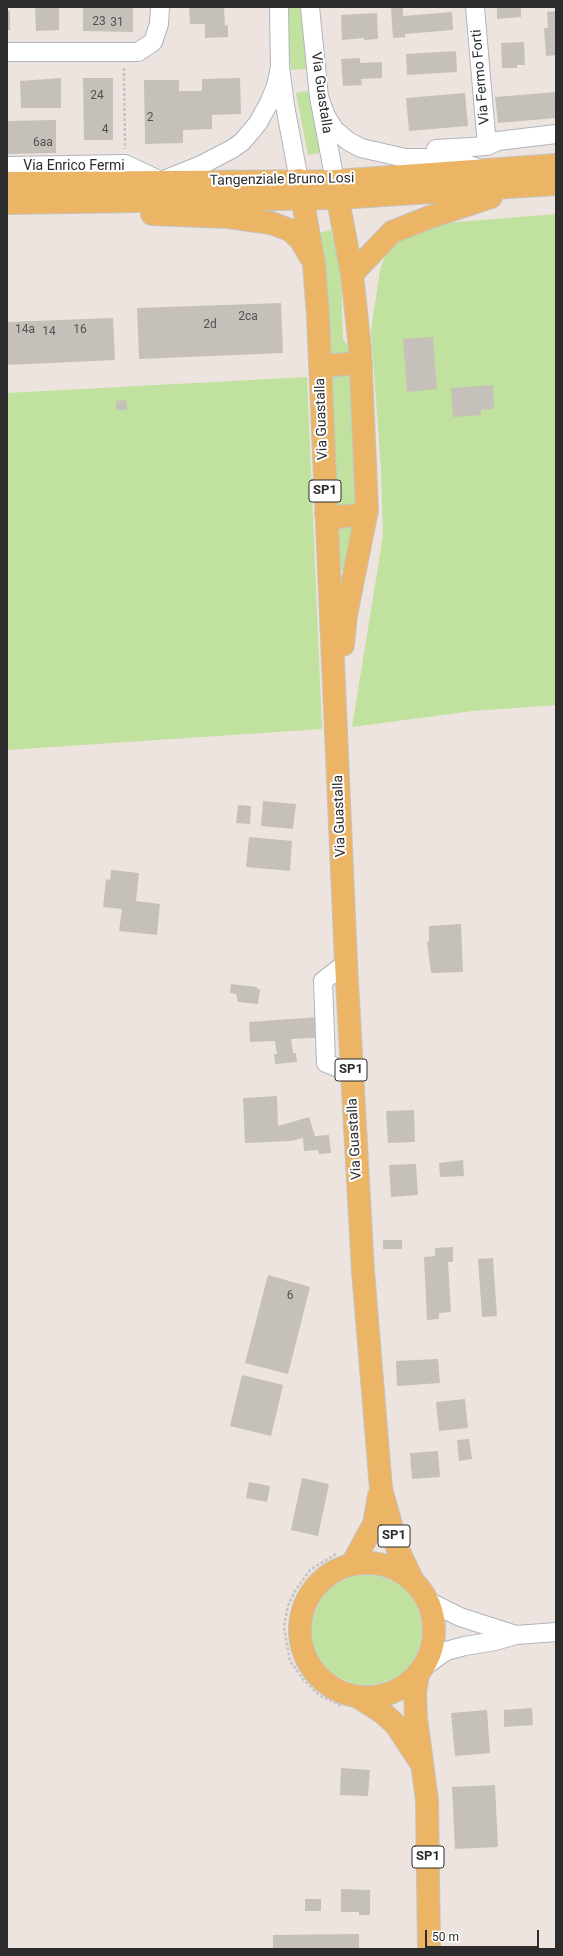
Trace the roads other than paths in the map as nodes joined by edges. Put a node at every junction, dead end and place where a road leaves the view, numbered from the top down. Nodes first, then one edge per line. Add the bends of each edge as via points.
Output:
1 (160, 7) edge
2 (279, 7) edge
3 (310, 7) edge
4 (475, 7) edge
5 (7, 52) edge
6 (280, 67) junction
7 (319, 97) junction
8 (556, 134) edge
9 (487, 146) junction
10 (377, 153) junction
11 (556, 165) edge
12 (7, 166) edge
13 (484, 170) junction
14 (160, 181) junction
15 (7, 183) edge
16 (556, 184) edge
17 (514, 188) junction
18 (300, 189) junction
19 (336, 190) junction
20 (85, 201) junction
21 (12, 206) edge
22 (314, 264) junction
23 (352, 274) junction
24 (361, 363) junction
25 (320, 366) junction
26 (367, 510) junction
27 (326, 514) junction
28 (335, 717) junction
29 (381, 1489) junction
30 (346, 1557) junction
31 (413, 1581) junction
32 (428, 1600) junction
33 (556, 1632) edge
34 (516, 1635) junction
35 (421, 1670) junction
36 (353, 1703) junction
37 (422, 1765) junction
38 (429, 1949) edge

1 - 5 street via 160,24 153,42 138,52
2 - 6 street, Via Guastalla / SP1
3 - 7 street, Via Guastalla / SP1
4 - 9 street, Via Fermo Forti
6 - 14 street via 269,103 258,123 242,142 201,165
6 - 18 street, Via Guastalla / SP1
7 - 10 street via 334,129 348,141
7 - 19 street, Via Guastalla / SP1
8 - 9 street via 498,141
9 - 10 street
10 - 13 street via 405,158 450,158
11 - 13 main road, Tangenziale Bruno Losi
12 - 14 street, Via Enrico Fermi via 125,164
13 - 19 main road, Tangenziale Bruno Losi
14 - 15 main road, Tangenziale Bruno Losi
14 - 18 main road, Tangenziale Bruno Losi
16 - 17 main road, Tangenziale Bruno Losi
17 - 19 main road, Tangenziale Bruno Losi
17 - 23 main road via 392,232
18 - 19 main road, Tangenziale Bruno Losi
18 - 20 main road, Tangenziale Bruno Losi
18 - 22 main road, Via Guastalla / SP1
19 - 23 main road, Via Guastalla / SP1
20 - 21 main road, Tangenziale Bruno Losi
20 - 22 main road, Via Guastalla via 139,213 228,217 271,223 290,230 300,239
22 - 25 main road, Via Guastalla / SP1
23 - 24 main road, Via Guastalla / SP1
24 - 25 main road
24 - 26 main road, Via Guastalla / SP1
25 - 27 main road, Via Guastalla / SP1
26 - 27 main road via 356,515 339,517
26 - 28 main road, Via Guastalla / SP1 via 346,615
27 - 28 main road, Via Guastalla / SP1
28 - 29 main road, Via Guastalla / SP1 via 351,1073 363,1271
29 - 30 main road, Via Guastalla via 374,1524
29 - 31 main road, Via Guastalla / SP1 via 398,1550
30 - 31 main road via 395,1569
30 - 36 main road via 333,1572 316,1585 305,1603 300,1623 301,1644 308,1663 321,1680
31 - 32 main road
32 - 34 street via 460,1617
32 - 35 main road via 434,1622 433,1645
33 - 34 street
34 - 35 street via 446,1651
35 - 36 main road via 406,1686 391,1694
35 - 37 main road, SP1 via 415,1691
36 - 37 main road via 383,1713 396,1725
37 - 38 main road, SP1 via 426,1800

